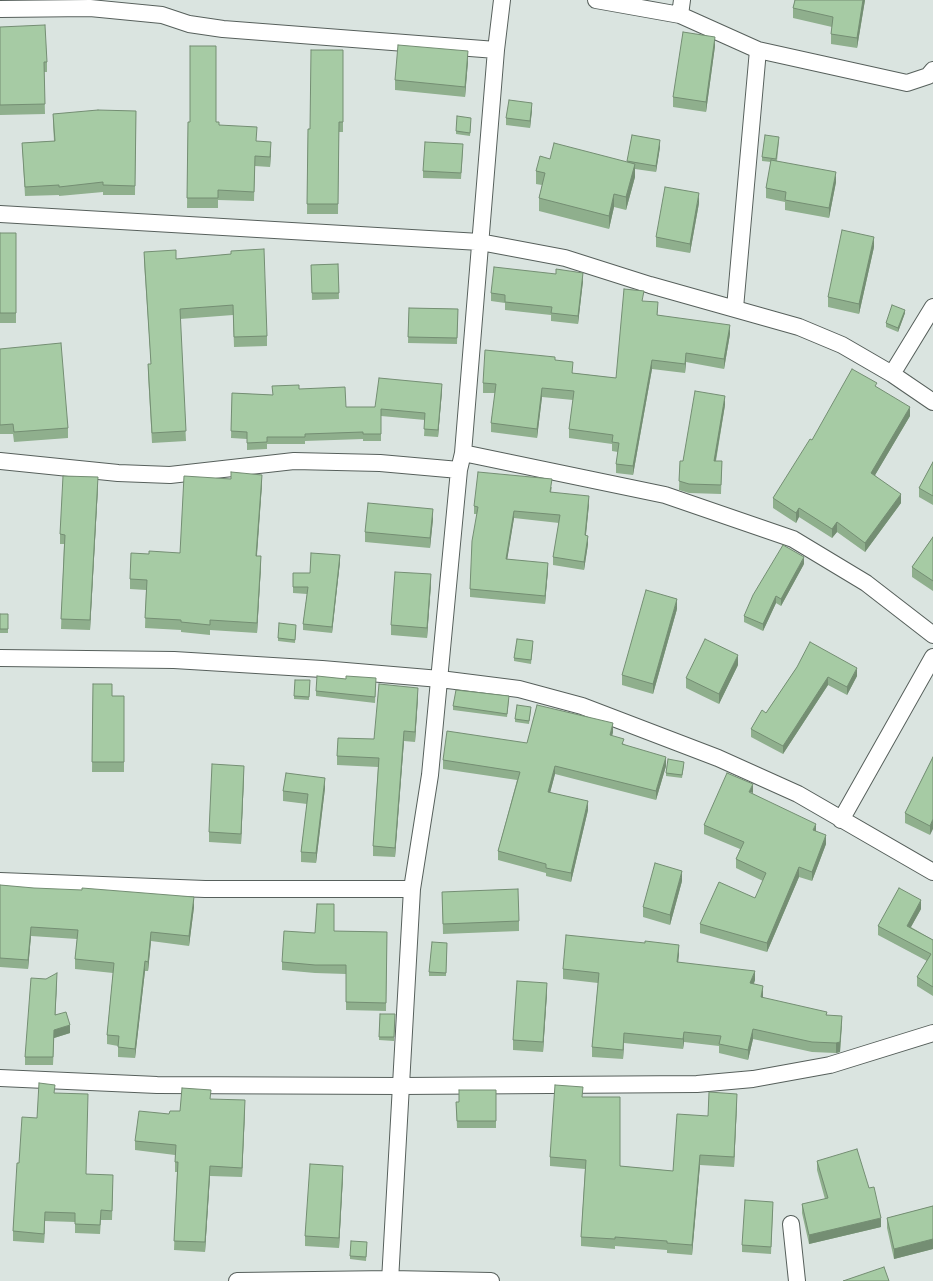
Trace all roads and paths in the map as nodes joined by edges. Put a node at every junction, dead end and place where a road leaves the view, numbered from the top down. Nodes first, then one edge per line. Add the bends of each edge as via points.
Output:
1 (502, 0) edge
2 (596, 0) edge
3 (681, 8) edge
4 (0, 9) edge
5 (496, 50) junction
6 (758, 50) junction
7 (933, 70) edge
8 (0, 214) edge
9 (480, 242) junction
10 (933, 307) edge
11 (735, 308) junction
12 (892, 374) junction
13 (933, 402) edge
14 (463, 452) junction
15 (0, 461) edge
16 (459, 470) junction
17 (933, 635) edge
18 (933, 657) edge
19 (0, 658) edge
20 (440, 679) junction
21 (841, 820) junction
22 (933, 872) edge
23 (0, 881) edge
24 (412, 889) junction
25 (933, 1032) edge
26 (0, 1078) edge
27 (401, 1086) junction
28 (791, 1224) dead end
29 (391, 1280) edge
30 (237, 1281) edge
31 (492, 1281) edge
32 (797, 1281) edge

1 - 5 street
2 - 3 street
3 - 6 street
4 - 5 street via 90,8 162,15 189,24 223,29
5 - 9 street
6 - 7 street via 907,83 928,76
6 - 11 street
8 - 9 street
9 - 11 street via 565,258
9 - 14 street
10 - 12 street
11 - 12 street via 799,327 828,339
12 - 13 street
14 - 16 street
14 - 17 street via 665,496 793,539 866,583
15 - 16 street via 118,473 170,475 294,461 380,463
16 - 20 street
18 - 21 street
19 - 20 street via 174,660
20 - 21 street via 519,689 582,706 718,758 798,794
20 - 24 street via 430,775
21 - 22 street
23 - 24 street via 206,889
24 - 27 street
25 - 27 street via 830,1065 753,1079 697,1084
26 - 27 street via 157,1085
27 - 29 street
28 - 32 street
29 - 30 street
29 - 31 street

